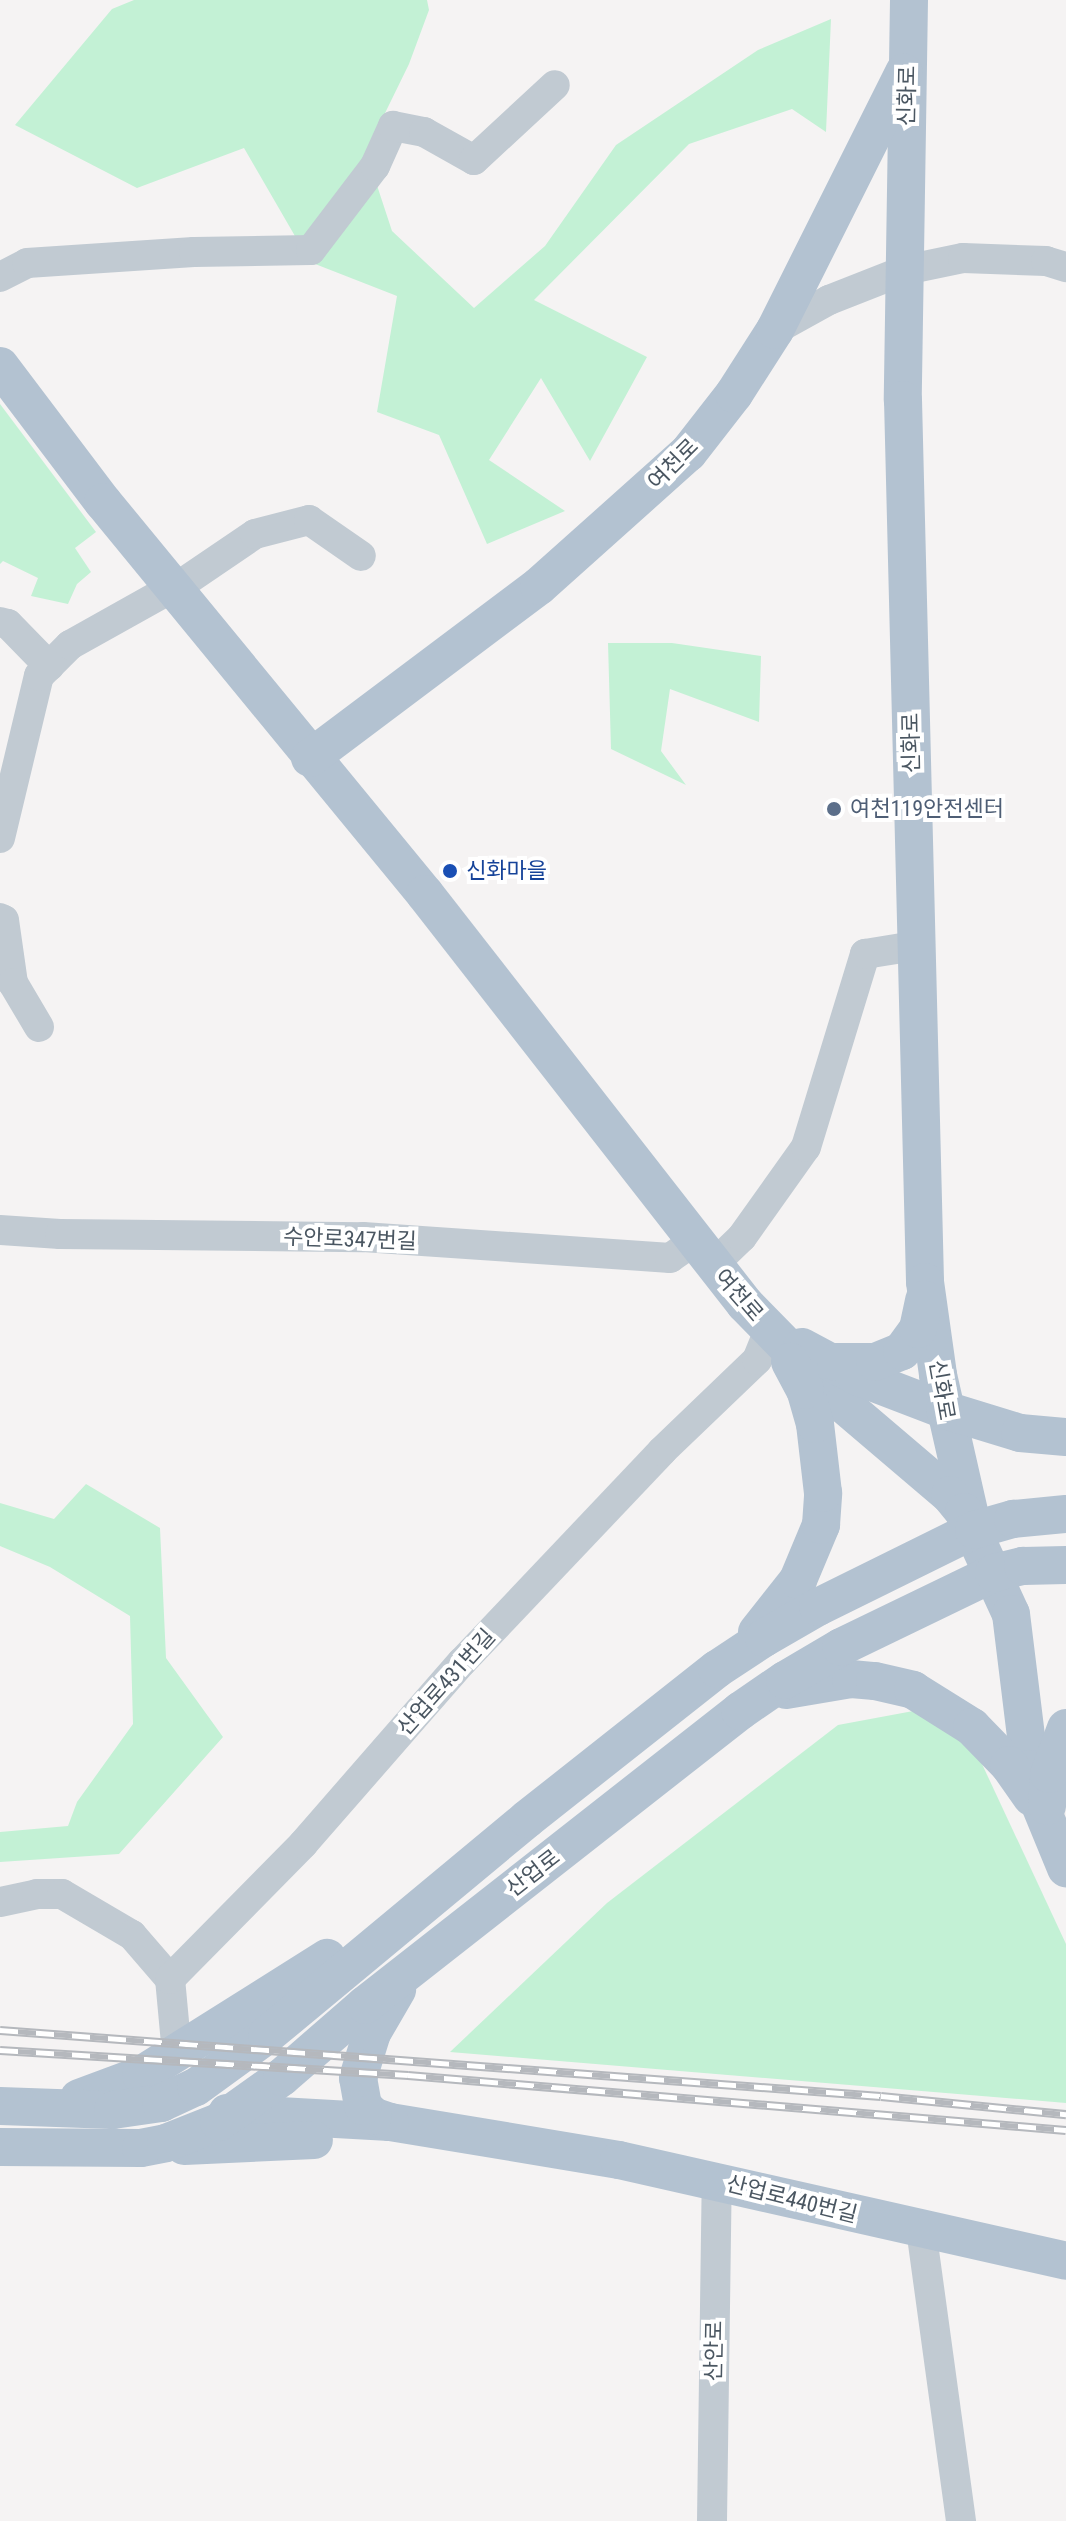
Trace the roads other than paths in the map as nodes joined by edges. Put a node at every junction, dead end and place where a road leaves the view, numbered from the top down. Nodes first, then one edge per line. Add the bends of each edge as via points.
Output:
1 (909, 0) edge
2 (908, 64) junction
3 (555, 85) dead end
4 (1066, 267) edge
5 (905, 270) junction
6 (0, 277) edge
7 (775, 330) junction
8 (0, 366) edge
9 (361, 556) dead end
10 (173, 588) junction
11 (0, 622) edge
12 (49, 666) junction
13 (310, 758) junction
14 (0, 838) edge
15 (0, 918) edge
16 (915, 946) junction
17 (39, 1027) dead end
18 (0, 1230) edge
19 (704, 1253) junction
20 (925, 1282) junction
21 (757, 1317) junction
22 (820, 1358) junction
23 (945, 1410) junction
24 (1066, 1437) edge
25 (1066, 1488) edge
26 (1066, 1514) edge
27 (974, 1530) junction
28 (1066, 1539) edge
29 (1066, 1565) edge
30 (994, 1573) junction
31 (717, 1669) junction
32 (740, 1711) junction
33 (1066, 1728) edge
34 (527, 1819) junction
35 (1050, 1833) junction
36 (1066, 1868) edge
37 (0, 1902) edge
38 (411, 1969) junction
39 (170, 1979) junction
40 (267, 2035) junction
41 (177, 2054) junction
42 (9, 2106) edge
43 (113, 2110) junction
44 (235, 2113) junction
45 (390, 2122) junction
46 (276, 2140) junction
47 (517, 2144) junction
48 (141, 2148) junction
49 (4, 2152) edge
50 (717, 2180) junction
51 (921, 2229) junction
52 (1066, 2261) edge
53 (712, 2521) edge
54 (961, 2521) edge

1 - 2 main road, 신화로
2 - 5 main road, 신화로
2 - 7 main road, 여천로
3 - 6 street via 474,160 424,132 393,126 375,166 311,250 27,263
4 - 5 street via 1046,261 963,258
5 - 7 street via 829,300
5 - 16 main road, 신화로
7 - 13 main road, 여천로 via 688,453 539,586
8 - 10 main road, 여천로
9 - 10 street via 309,520 255,534
10 - 12 street via 70,645
10 - 13 main road, 여천로
11 - 12 street
12 - 14 street via 39,676
13 - 19 main road, 여천로 via 425,894
15 - 17 street via 13,983
16 - 19 street, 수안로347번길 via 865,954 806,1147 742,1237
16 - 20 main road, 신화로
18 - 19 street, 수안로347번길 via 363,1237 670,1258
19 - 21 main road, 여천로
20 - 22 main road via 918,1329 902,1351 860,1365
20 - 23 main road, 신화로
21 - 22 main road
21 - 27 main road, 여천로 via 843,1404 950,1495
21 - 31 main road via 805,1390 815,1424 821,1525 812,1552 779,1606
21 - 39 street, 산업로431번길 via 757,1360 662,1451 462,1662 303,1844
22 - 23 main road
23 - 24 main road via 1020,1433
23 - 27 main road, 신화로
25 - 27 main road
26 - 27 main road, 산업로 via 1013,1519
27 - 30 main road, 여천로
27 - 31 main road, 산업로 via 818,1607
28 - 30 main road
29 - 30 main road, 산업로
30 - 32 main road, 산업로 via 841,1647
30 - 35 main road, 여천로 via 1015,1631 1030,1769
31 - 34 main road, 산업로
32 - 35 main road via 771,1695 826,1681 875,1681 913,1690 949,1710 991,1746 1025,1787
32 - 38 main road, 산업로
33 - 35 main road via 1049,1774
34 - 40 main road, 산업로
34 - 41 main road, 산업로 via 302,1976
35 - 36 main road, 여천로
37 - 39 street via 62,1894 132,1935
38 - 44 main road, 산업로
38 - 45 main road via 372,2033 358,2078 363,2106
39 - 41 street
40 - 43 main road, 산업로 via 180,2096
40 - 44 main road via 228,2080 227,2097
41 - 42 main road, 산업로 via 92,2094 59,2103
42 - 43 main road, 산업로
43 - 44 main road, 산업로440번길
44 - 45 main road, 산업로440번길
44 - 46 main road
44 - 48 main road, 산업로 via 191,2135
45 - 47 main road, 산업로440번길
46 - 47 main road, 산업로440번길
46 - 48 main road, 산업로440번길
47 - 50 main road, 산업로440번길
48 - 49 main road, 산업로
50 - 51 main road, 산업로440번길
50 - 53 street, 산안로
51 - 52 main road, 산업로440번길
51 - 54 street

